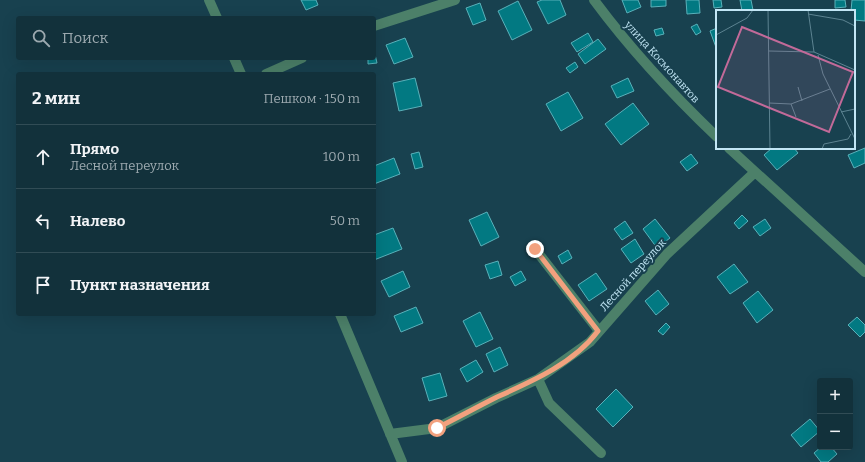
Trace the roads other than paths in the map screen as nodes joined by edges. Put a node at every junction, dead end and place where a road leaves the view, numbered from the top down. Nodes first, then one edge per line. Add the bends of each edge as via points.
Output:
1 (209, 0) edge
2 (455, 0) edge
3 (594, 0) edge
4 (216, 16) edge
5 (376, 25) edge
6 (235, 60) edge
7 (298, 60) edge
8 (240, 72) edge
9 (270, 72) edge
10 (716, 136) edge
11 (729, 149) edge
12 (754, 173) junction
13 (535, 249) dead end
14 (865, 272) edge
15 (341, 316) edge
16 (598, 331) junction
17 (538, 379) junction
18 (390, 434) junction
19 (601, 453) dead end
20 (402, 462) edge

1 - 4 street
2 - 5 street
3 - 10 street, улица Космонавтов via 619,34 670,91
6 - 8 street
7 - 9 street
11 - 12 street
12 - 14 street
12 - 16 street, Лесной переулок via 667,254
13 - 16 street
15 - 18 street
16 - 17 street, Лесной переулок via 590,342
17 - 18 street, Лесной переулок via 437,428
17 - 19 street via 549,403
18 - 20 street

